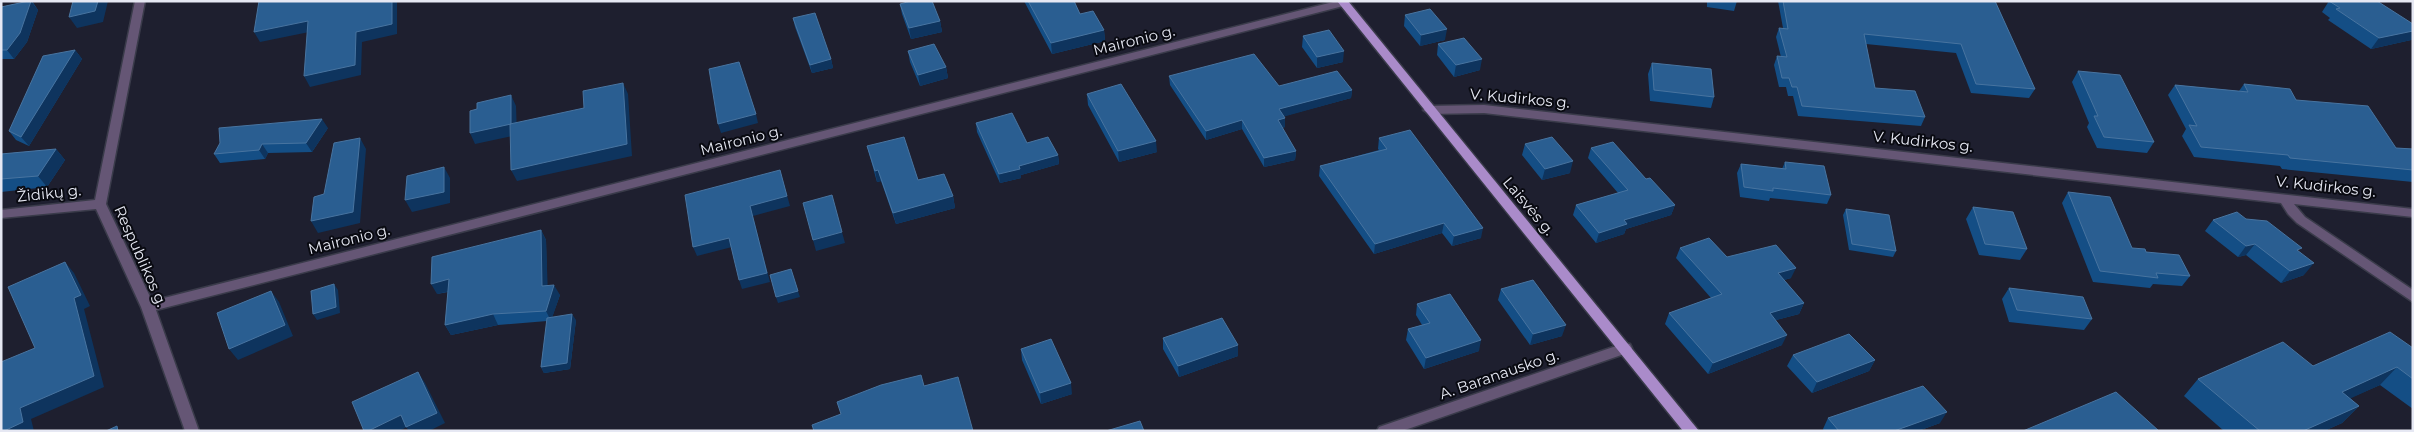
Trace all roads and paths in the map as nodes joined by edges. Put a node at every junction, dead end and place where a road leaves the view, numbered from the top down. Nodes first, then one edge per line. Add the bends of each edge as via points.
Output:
1 (140, 1) edge
2 (1342, 2) edge
3 (1429, 110) junction
4 (2285, 198) junction
5 (100, 204) junction
6 (2413, 213) edge
7 (1, 214) edge
8 (2413, 297) edge
9 (148, 307) junction
10 (1625, 348) junction
11 (192, 431) edge
12 (1384, 431) edge
13 (1692, 431) edge

1 - 5 street, Respublikos g.
2 - 3 main road, Laisvės g.
2 - 9 street, Maironio g.
3 - 4 street, V. Kudirkos g. via 1484,108
3 - 10 main road, Laisvės g.
4 - 6 street, V. Kudirkos g.
4 - 8 street via 2301,220
5 - 7 street, Židikų g.
5 - 9 street, Respublikos g.
9 - 11 street, Respublikos g.
10 - 12 street, A. Baranausko g.
10 - 13 main road, Laisvės g.

